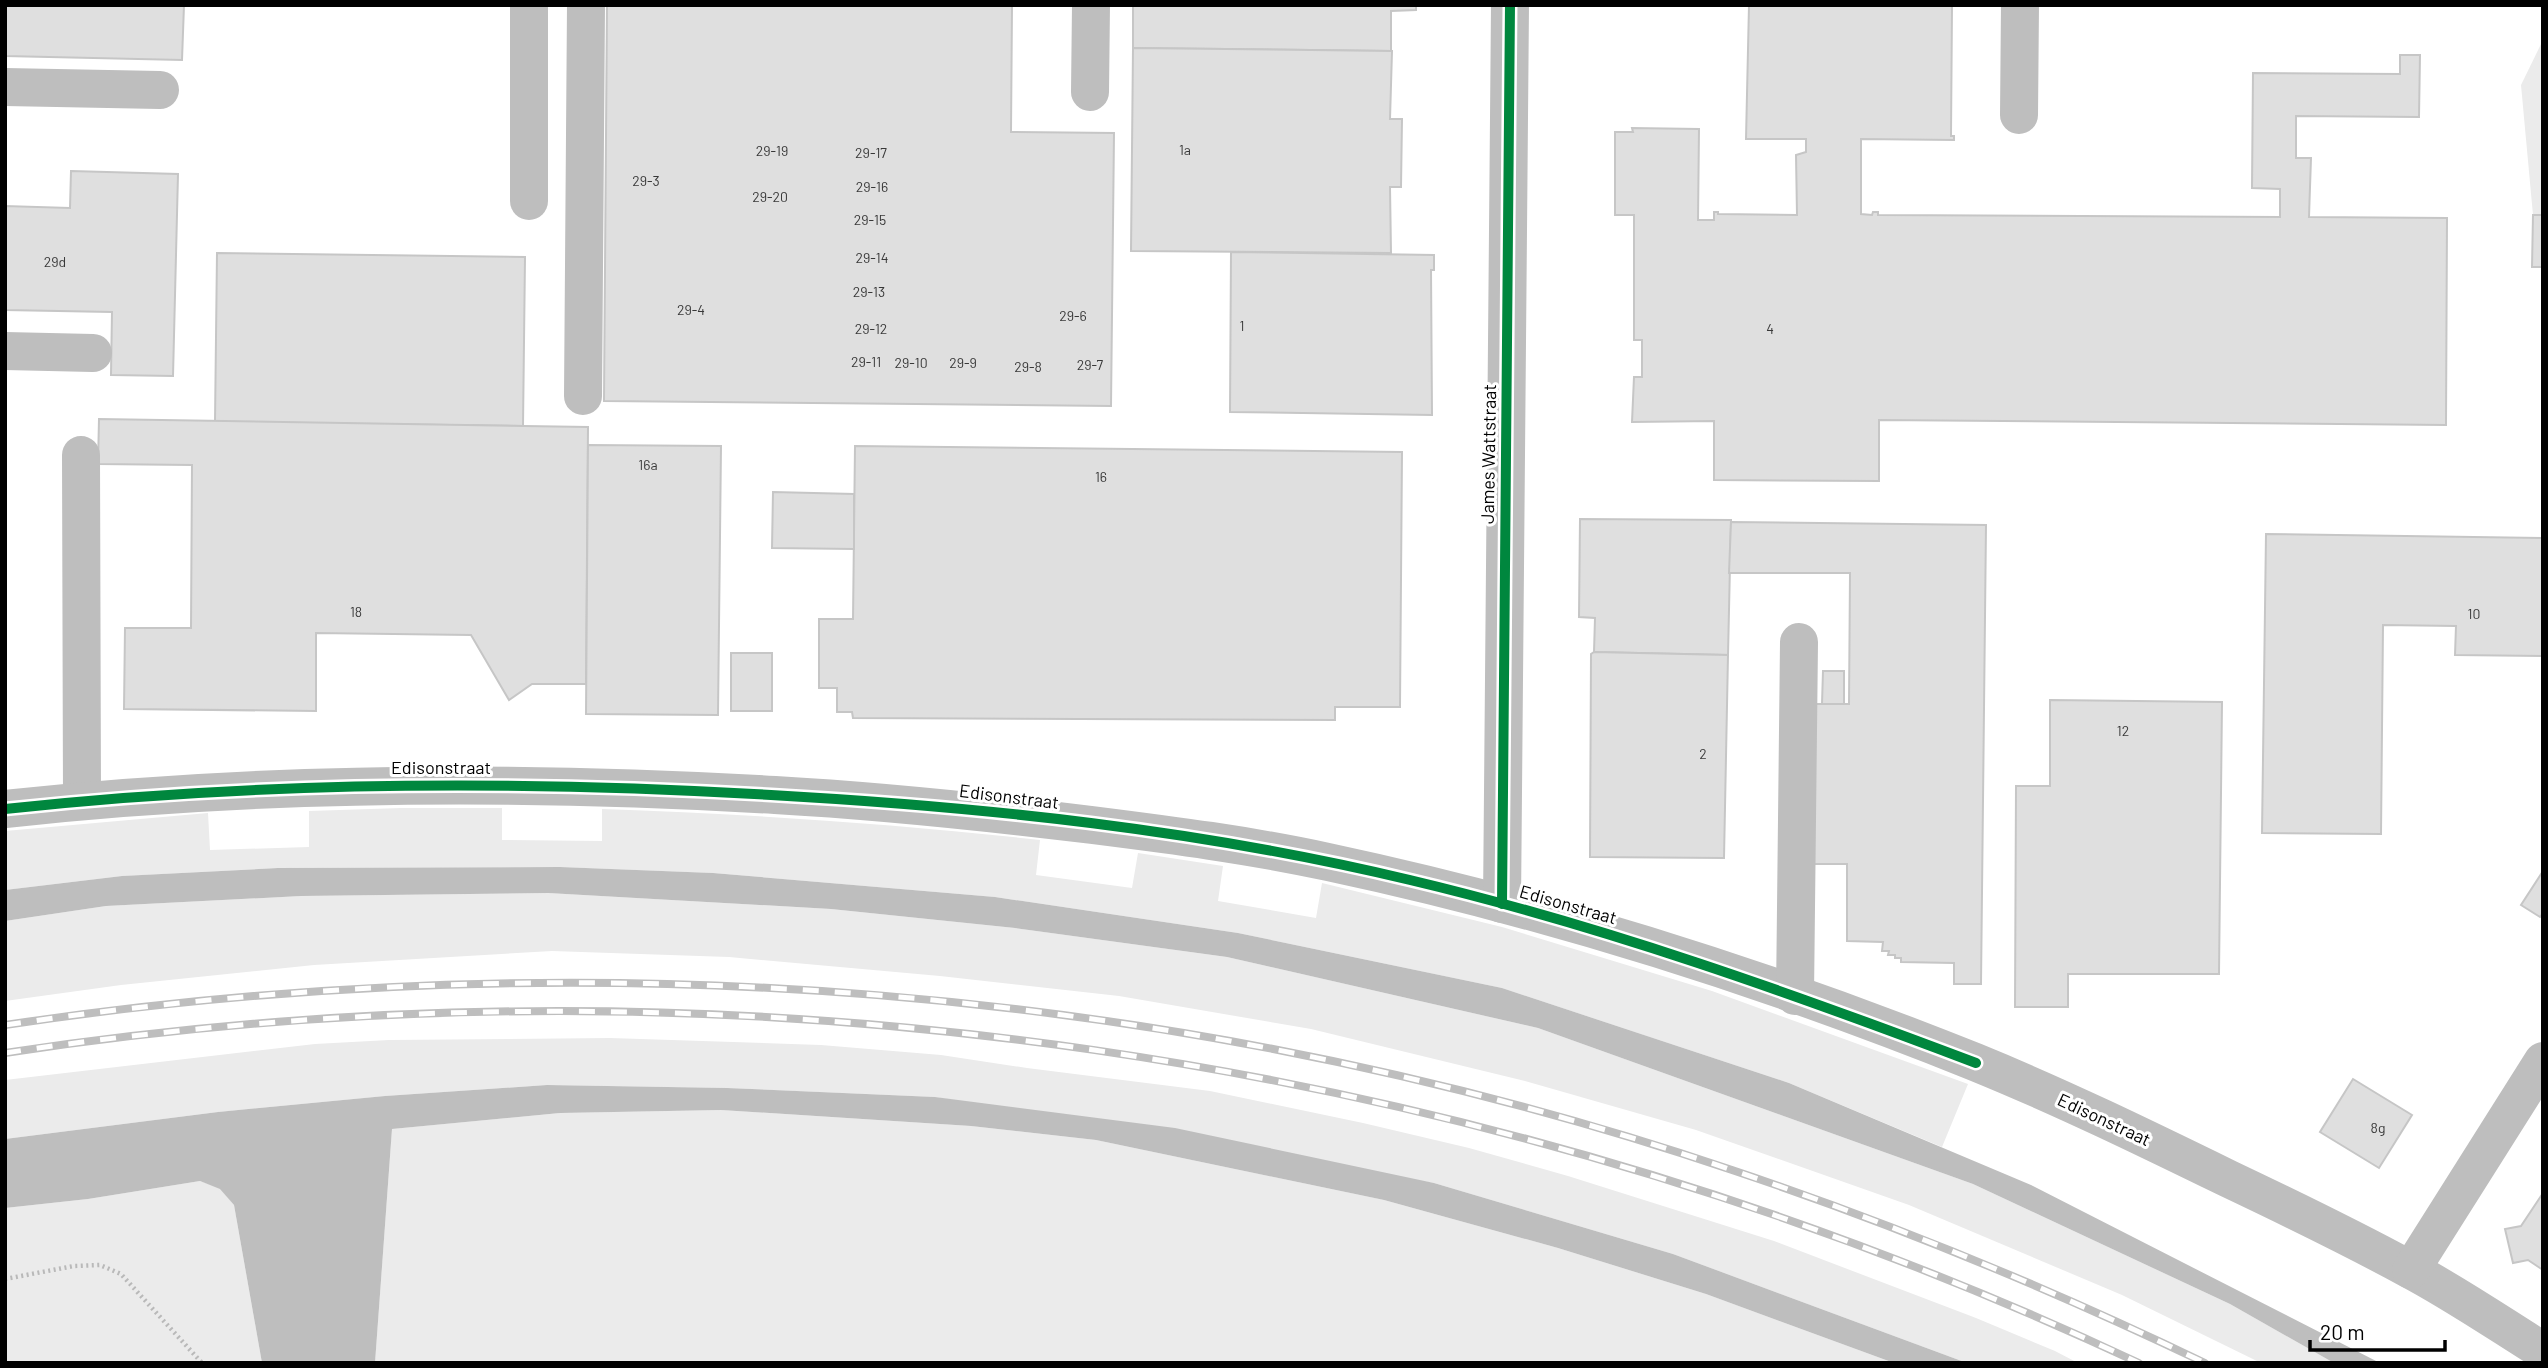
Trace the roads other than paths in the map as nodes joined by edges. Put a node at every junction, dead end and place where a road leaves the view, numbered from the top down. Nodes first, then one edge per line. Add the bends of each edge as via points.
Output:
1 (529, 5) edge
2 (586, 5) edge
3 (1091, 5) edge
4 (1510, 5) edge
5 (2020, 5) edge
6 (5, 87) edge
7 (160, 90) dead end
8 (1090, 92) dead end
9 (2019, 115) dead end
10 (529, 201) dead end
11 (5, 351) edge
12 (93, 353) dead end
13 (583, 396) dead end
14 (81, 455) dead end
15 (1799, 642) dead end
16 (82, 801) junction
17 (5, 809) edge
18 (1502, 904) junction
19 (1795, 996) junction
20 (2543, 1061) edge
21 (2412, 1270) junction
22 (2543, 1351) edge

1 - 10 street
2 - 13 street
3 - 8 street
4 - 18 street, James Wattstraat
5 - 9 street
6 - 7 street
11 - 12 street
14 - 16 street
15 - 19 street
16 - 17 street, Edisonstraat
16 - 18 street, Edisonstraat via 331,786 511,785 905,804 1225,843 1411,880
18 - 19 street, Edisonstraat via 1662,950
19 - 21 street, Edisonstraat via 1976,1063 2114,1123
20 - 21 street
21 - 22 street, Edisonstraat

